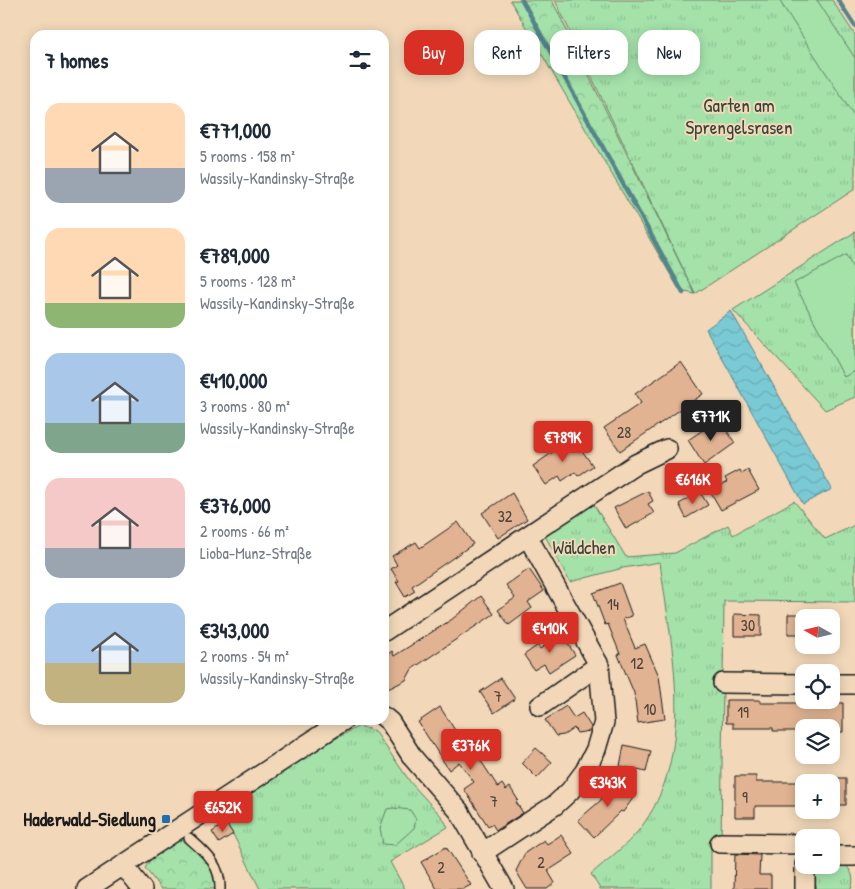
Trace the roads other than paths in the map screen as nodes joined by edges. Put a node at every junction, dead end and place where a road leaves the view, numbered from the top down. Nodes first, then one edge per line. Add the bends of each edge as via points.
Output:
1 (667, 449) dead end
2 (528, 537) junction
3 (389, 628) edge
4 (599, 665) junction
5 (723, 683) dead end
6 (795, 684) edge
7 (840, 684) edge
8 (855, 684) edge
9 (540, 706) dead end
10 (389, 721) edge
11 (336, 725) edge
12 (189, 838) dead end
13 (720, 843) dead end
14 (795, 844) edge
15 (482, 853) junction
16 (840, 856) edge
17 (855, 856) edge
18 (123, 865) junction
19 (805, 874) edge
20 (86, 889) edge
21 (142, 889) edge
22 (220, 889) edge
23 (504, 889) edge
24 (805, 889) edge

1 - 2 street via 636,464
2 - 3 street
2 - 4 street
4 - 9 street
4 - 15 street via 604,722 585,771 555,804
5 - 6 street
7 - 8 street
10 - 15 street via 413,758 459,811
11 - 18 street
12 - 22 lane via 210,856 220,874
13 - 14 street
15 - 23 street
16 - 17 street
18 - 20 street
18 - 21 street
19 - 24 street

